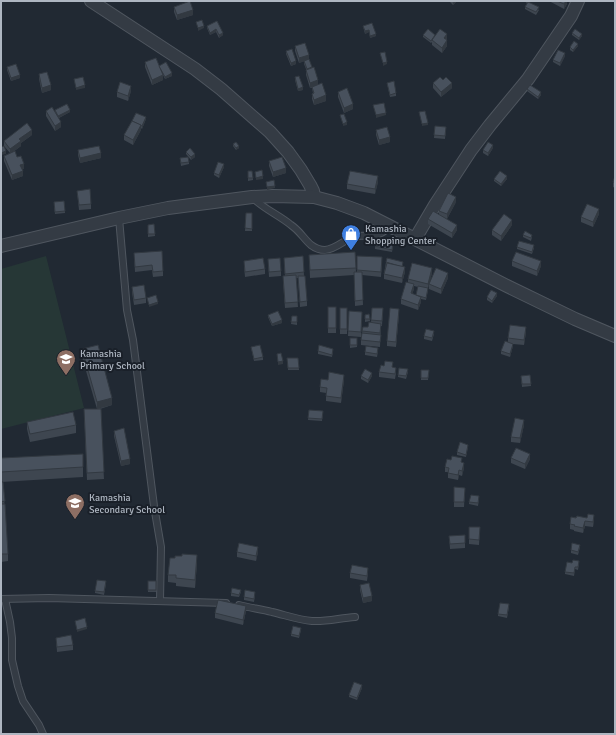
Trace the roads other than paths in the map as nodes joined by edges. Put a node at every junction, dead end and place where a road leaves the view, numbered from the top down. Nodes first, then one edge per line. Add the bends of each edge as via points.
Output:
1 (91, 1) edge
2 (578, 1) edge
3 (252, 197) junction
4 (314, 197) junction
5 (119, 218) junction
6 (391, 226) junction
7 (415, 239) junction
8 (1, 246) edge
9 (615, 336) edge
10 (3, 599) edge
11 (160, 601) junction
12 (355, 617) dead end
13 (43, 734) edge

1 - 4 street via 195,69 254,118 302,170
2 - 7 street via 571,16 528,79 468,155
3 - 4 street
3 - 5 street via 168,208
3 - 6 lane via 293,226 311,244 326,250 353,237 382,234
4 - 6 street via 337,202
5 - 8 street
5 - 11 lane via 127,310 161,547
6 - 7 street
7 - 9 street via 554,309
10 - 11 lane
10 - 13 lane via 10,622 12,660 18,686 23,701
11 - 12 lane via 226,602 310,621 325,622

